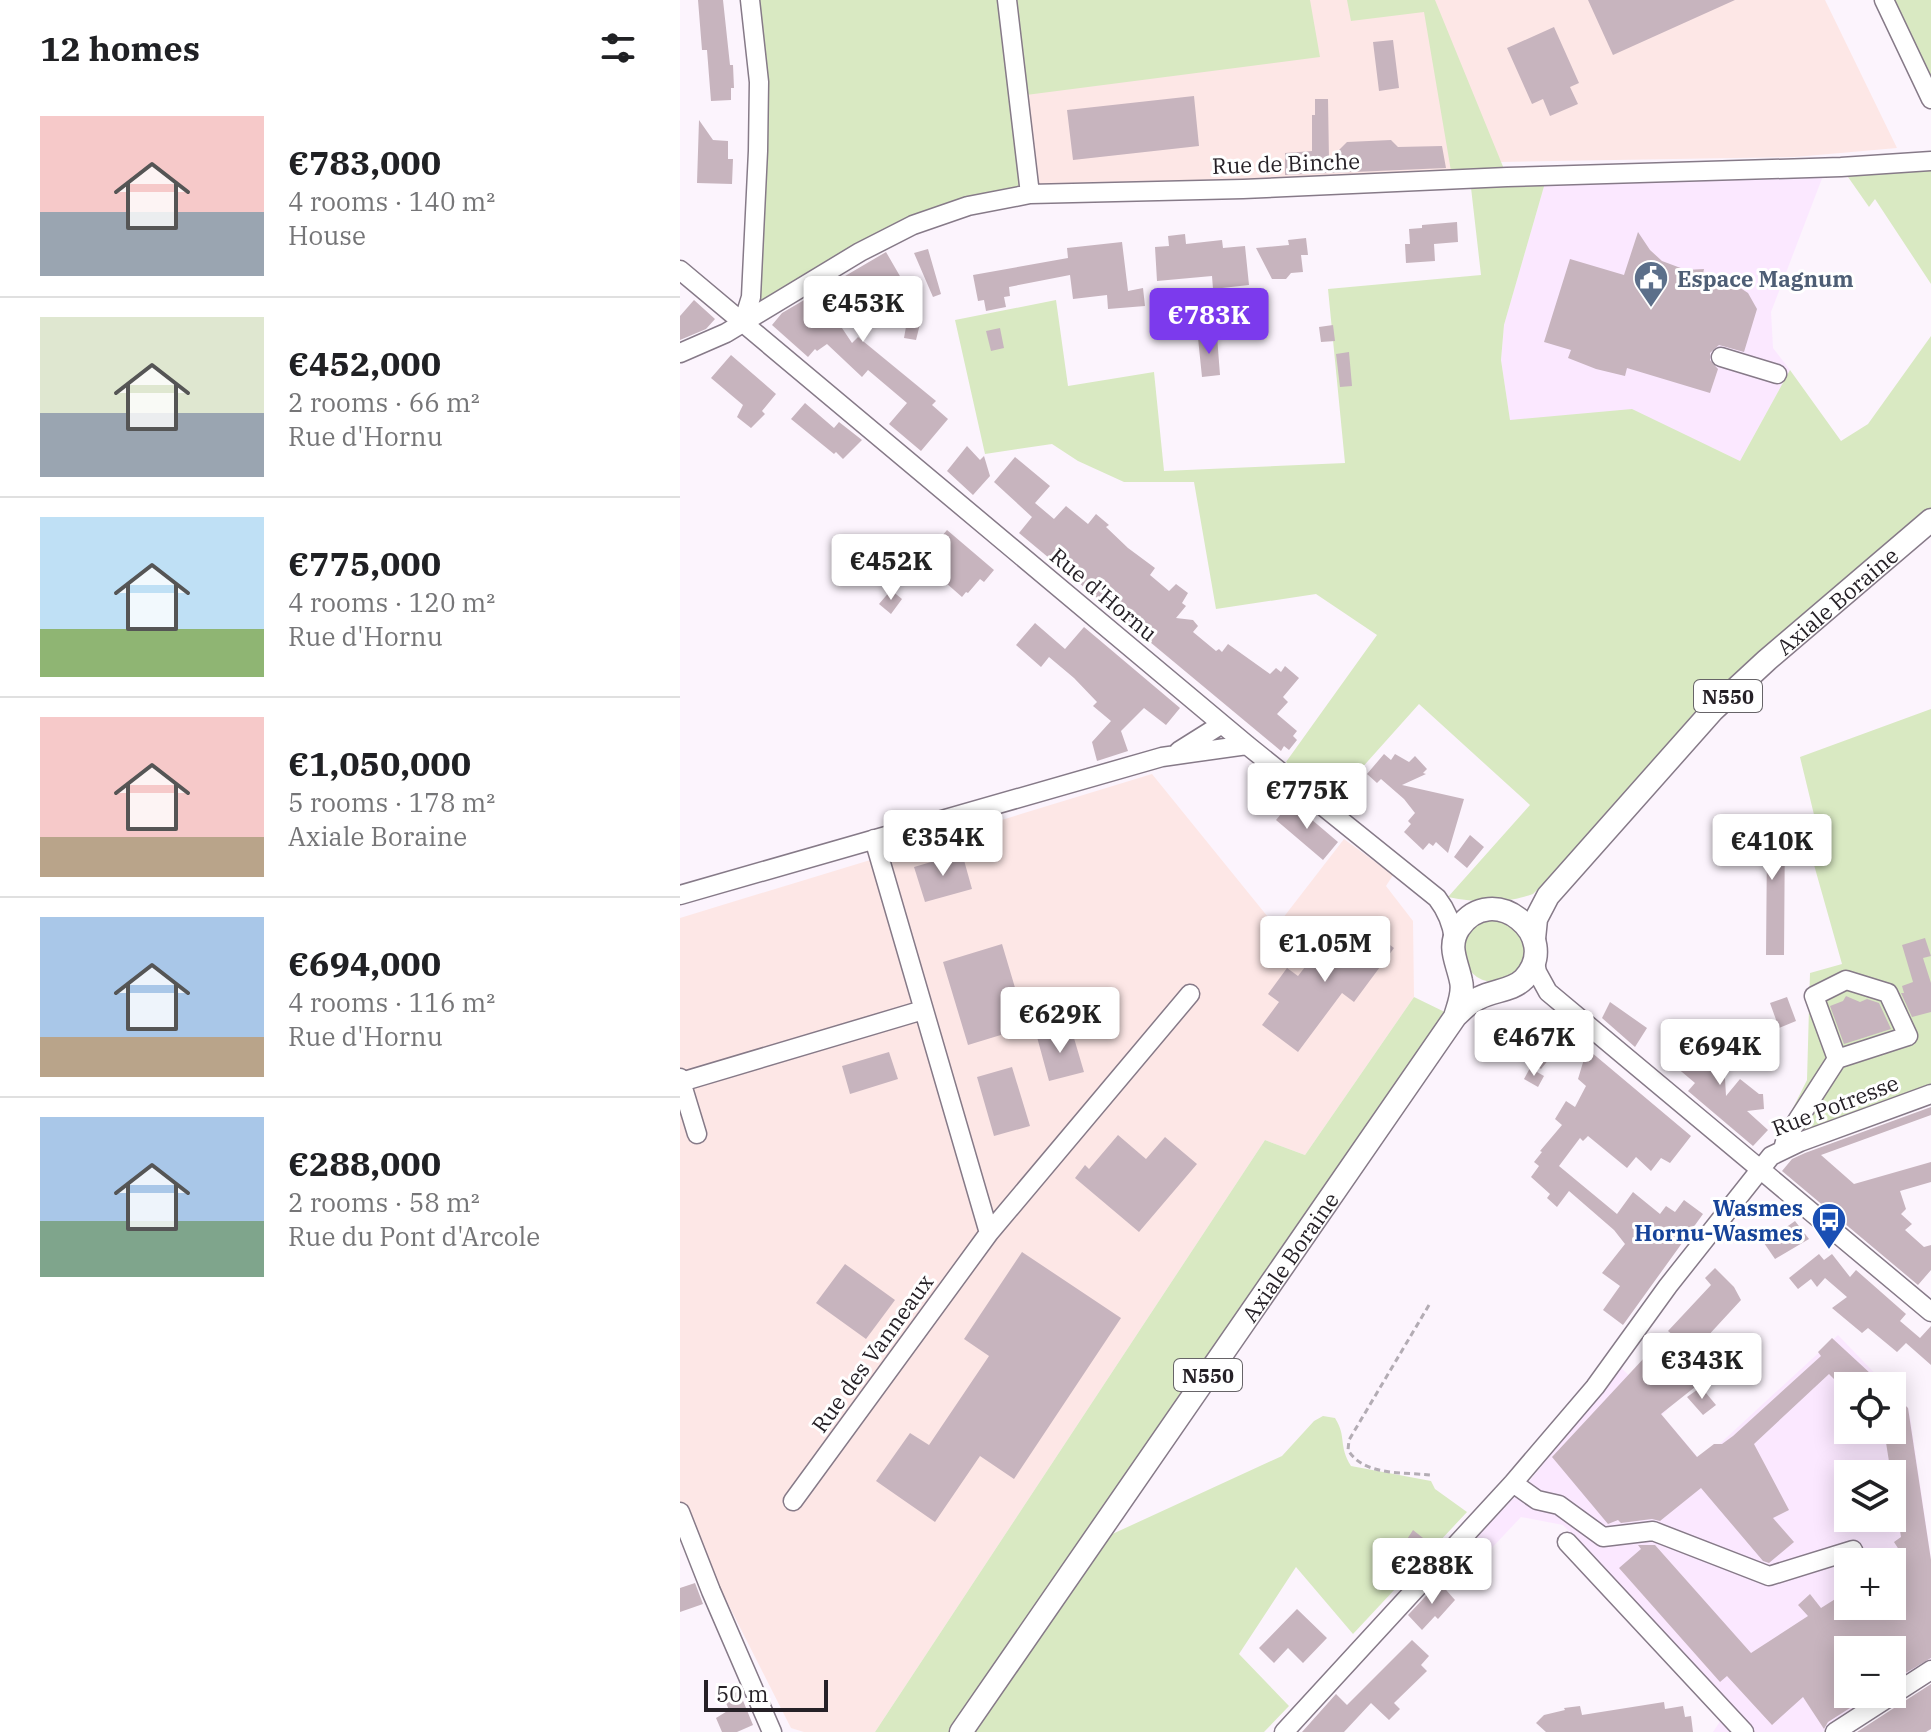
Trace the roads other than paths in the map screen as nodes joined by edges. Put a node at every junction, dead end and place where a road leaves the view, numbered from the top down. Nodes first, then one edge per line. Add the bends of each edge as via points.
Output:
1 (750, 0) edge
2 (1007, 0) edge
3 (1884, 0) edge
4 (1931, 99) edge
5 (1931, 161) edge
6 (1030, 194) junction
7 (680, 270) edge
8 (743, 323) junction
9 (680, 353) edge
10 (1721, 357) dead end
11 (1777, 374) dead end
12 (1931, 520) edge
13 (1222, 724) junction
14 (1247, 745) junction
15 (1173, 755) junction
16 (874, 839) junction
17 (680, 895) edge
18 (1548, 896) junction
19 (1437, 898) junction
20 (1494, 910) junction
21 (1454, 939) junction
22 (1534, 948) junction
23 (1456, 968) junction
24 (1503, 989) junction
25 (1548, 992) junction
26 (1190, 994) dead end
27 (923, 1010) junction
28 (1455, 1017) junction
29 (1837, 1059) junction
30 (680, 1080) edge
31 (1931, 1094) edge
32 (697, 1134) dead end
33 (1783, 1149) junction
34 (1760, 1168) junction
35 (989, 1233) junction
36 (1931, 1312) edge
37 (1513, 1483) junction
38 (793, 1501) dead end
39 (680, 1512) edge
40 (1567, 1542) dead end
41 (1834, 1556) edge
42 (1931, 1670) edge
43 (772, 1732) edge
44 (961, 1732) edge
45 (1284, 1732) edge
46 (1744, 1732) edge
47 (1835, 1732) edge

1 - 8 street via 759,110 751,297
2 - 6 street
3 - 4 street
5 - 6 street, Rue de Binche
6 - 8 street, Rue de Binche via 968,206 913,225
7 - 8 street, Rue d'Hornu
8 - 9 street, Rue de Binche
8 - 13 street, Rue d'Hornu
10 - 11 street
12 - 18 main road, Axiale Boraine / N550 via 1713,710
13 - 14 street, Rue d'Hornu
13 - 15 street
14 - 15 street
14 - 19 street, Rue d'Hornu
15 - 16 street
16 - 17 street
16 - 27 street
18 - 20 main road, N550 via 1534,904
18 - 22 main road, N550 via 1536,919
19 - 20 street via 1473,911
19 - 21 street
20 - 21 main road, N550 via 1465,920
20 - 22 main road via 1517,916 1527,926
21 - 23 main road, Axiale Boraine / N550
22 - 24 main road, Axiale Boraine / N550 via 1531,970
22 - 25 street via 1537,972
23 - 24 main road via 1471,985
23 - 28 main road, Axiale Boraine / N550 via 1462,982
24 - 25 street via 1523,986
24 - 28 main road, Axiale Boraine / N550 via 1470,1002
25 - 34 street
26 - 35 street, Rue des Vanneaux
27 - 30 street
27 - 35 street
28 - 44 main road, Axiale Boraine / N550
29 - 29 street via 1814,996 1846,980 1888,993 1908,1036
29 - 33 street
30 - 32 street
31 - 33 street, Rue Potresse via 1807,1147
33 - 34 street, Rue Potresse
34 - 36 street
34 - 37 street, Rue Potresse via 1595,1387
35 - 38 street, Rue des Vanneaux
37 - 41 street via 1537,1500 1559,1505 1603,1537 1653,1531 1769,1576
37 - 45 street, Rue Potresse
39 - 43 street
40 - 46 street
42 - 47 street

